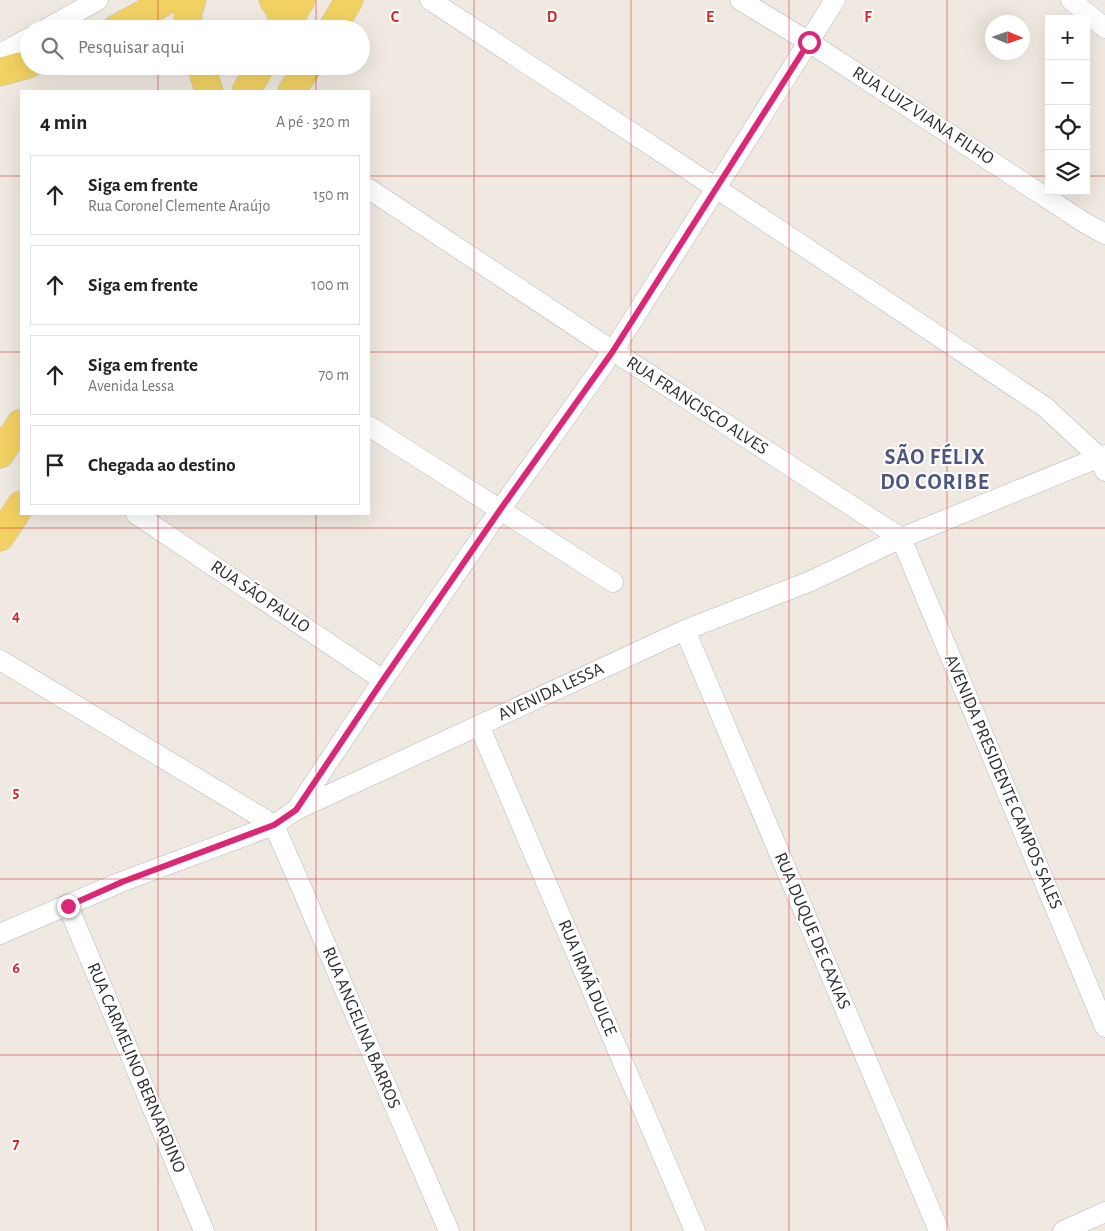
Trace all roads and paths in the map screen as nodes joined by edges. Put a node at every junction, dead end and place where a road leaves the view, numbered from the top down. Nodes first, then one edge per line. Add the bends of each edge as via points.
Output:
1 (98, 0) edge
2 (166, 0) edge
3 (192, 0) edge
4 (273, 0) edge
5 (301, 0) edge
6 (350, 0) edge
7 (430, 0) edge
8 (740, 0) edge
9 (835, 0) edge
10 (1072, 0) edge
11 (62, 20) edge
12 (132, 20) edge
13 (188, 20) edge
14 (282, 20) edge
15 (289, 20) edge
16 (338, 20) edge
17 (1105, 28) edge
18 (809, 42) junction
19 (20, 43) edge
20 (0, 54) edge
21 (20, 66) edge
22 (0, 72) edge
23 (204, 75) edge
24 (256, 75) edge
25 (302, 75) edge
26 (209, 90) edge
27 (247, 90) edge
28 (293, 90) edge
29 (716, 188) junction
30 (370, 190) edge
31 (1105, 234) edge
32 (613, 351) junction
33 (20, 424) edge
34 (370, 427) edge
35 (0, 454) edge
36 (1103, 461) edge
37 (20, 508) edge
38 (500, 510) junction
39 (137, 515) edge
40 (0, 538) edge
41 (901, 538) junction
42 (614, 582) dead end
43 (685, 630) junction
44 (0, 660) edge
45 (383, 680) junction
46 (479, 725) junction
47 (296, 810) junction
48 (274, 825) junction
49 (68, 906) junction
50 (0, 934) edge
51 (1105, 1027) edge
52 (1105, 1212) edge
53 (204, 1231) edge
54 (449, 1231) edge
55 (695, 1231) edge
56 (938, 1231) edge
57 (1063, 1231) edge

1 - 11 street
2 - 12 main road
3 - 13 main road
4 - 14 main road
5 - 15 main road
6 - 16 main road
7 - 29 street
8 - 18 street, RUA LUIZ VIANA FILHO
9 - 18 street
10 - 17 street
18 - 29 street
18 - 31 street, RUA LUIZ VIANA FILHO
19 - 20 street
21 - 22 main road
23 - 26 main road
24 - 27 main road
25 - 28 main road
29 - 32 street
29 - 36 street via 1044,407
30 - 32 street, RUA FRANCISCO ALVES
32 - 38 street
32 - 41 street, RUA FRANCISCO ALVES
33 - 35 main road
34 - 38 street
36 - 41 street, AVENIDA LESSA
37 - 40 main road
38 - 42 street
38 - 45 street
39 - 45 street, RUA SÃO PAULO
41 - 43 street, AVENIDA LESSA via 811,582
41 - 51 street, AVENIDA PRESIDENTE CAMPOS SALES
43 - 46 street, AVENIDA LESSA
43 - 56 street, RUA DUQUE DE CAXIAS
44 - 48 street
45 - 47 street
46 - 47 street, AVENIDA LESSA
46 - 55 street, RUA IRMÃ DULCE
47 - 48 street, AVENIDA LESSA
48 - 49 street, AVENIDA LESSA via 122,882
48 - 54 street, RUA ANGELINA BARROS
49 - 50 street, AVENIDA LESSA
49 - 53 street, RUA CARMELINO BERNARDINO
52 - 57 street

